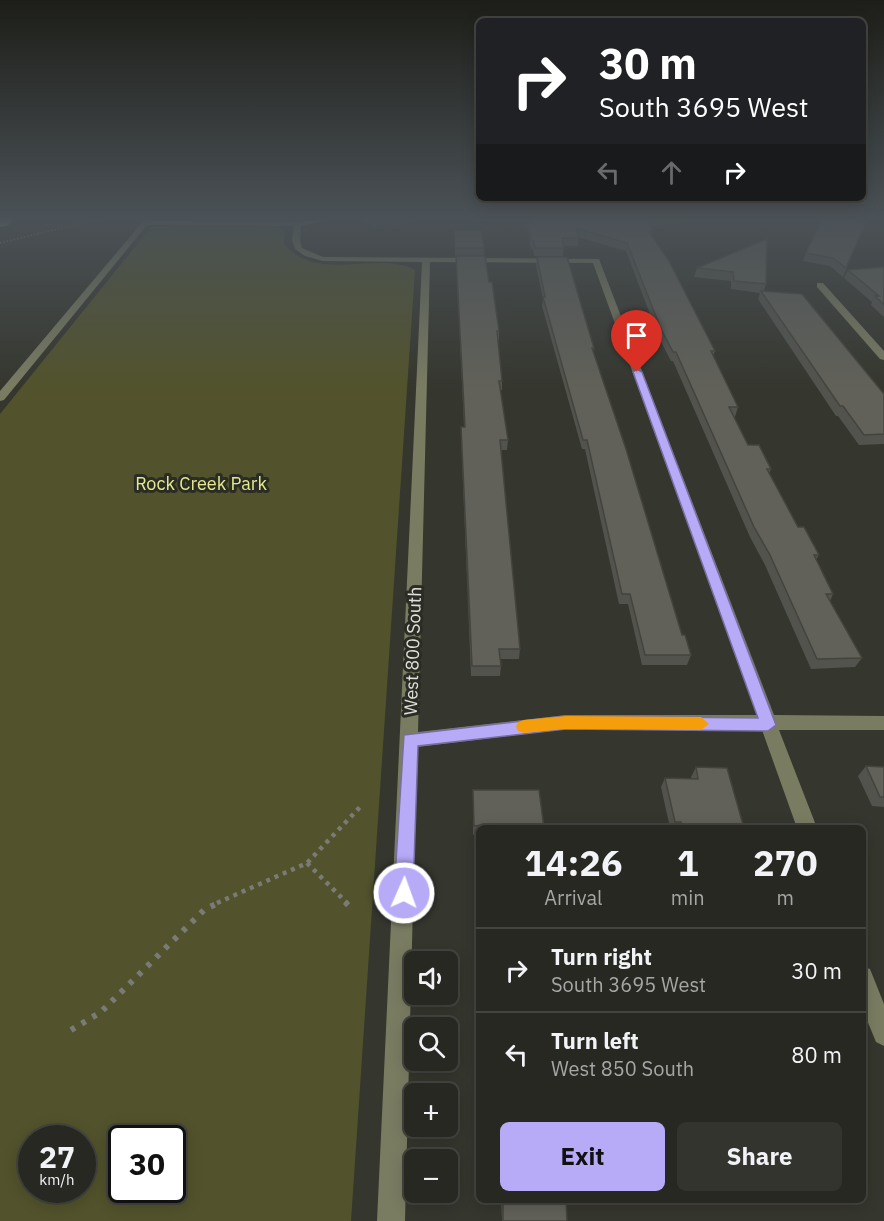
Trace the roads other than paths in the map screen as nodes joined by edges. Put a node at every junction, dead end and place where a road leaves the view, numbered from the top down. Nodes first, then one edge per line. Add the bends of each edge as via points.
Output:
1 (101, 276) edge
2 (425, 276) edge
3 (602, 276) edge
4 (820, 285) dead end
5 (884, 357) edge
6 (0, 398) edge
7 (884, 723) edge
8 (768, 725) junction
9 (410, 740) junction
10 (806, 825) edge
11 (866, 987) edge
12 (884, 1034) edge
13 (391, 1221) edge

1 - 6 street
2 - 9 street, West 800 South
3 - 8 street
4 - 5 street
7 - 8 street
8 - 9 street via 566,722
8 - 10 street
9 - 13 street, West 800 South
11 - 12 street

